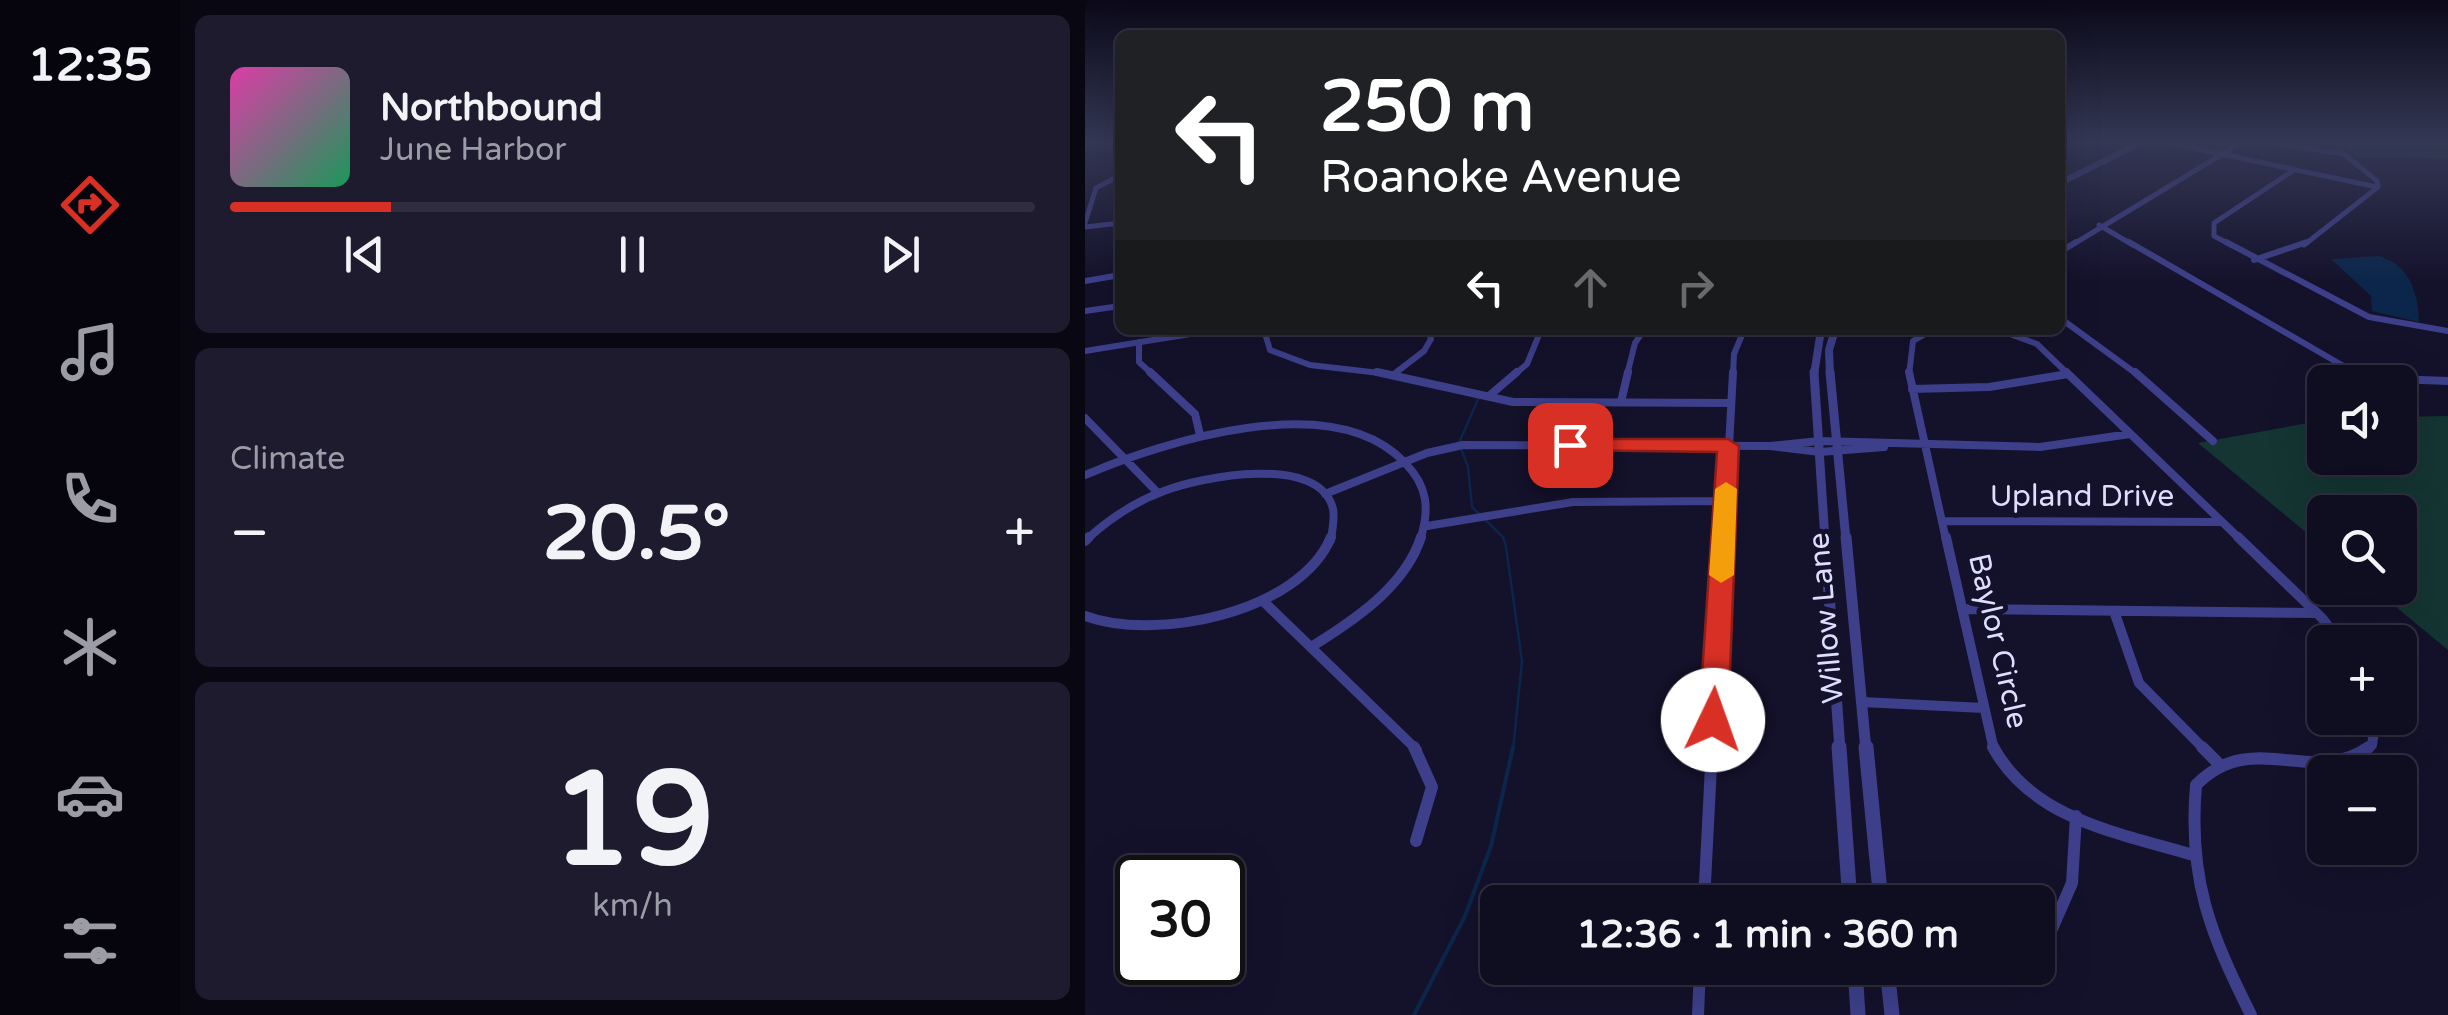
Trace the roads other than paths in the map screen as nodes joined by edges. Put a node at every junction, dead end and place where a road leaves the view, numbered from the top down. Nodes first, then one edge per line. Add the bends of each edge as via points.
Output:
1 (1097, 188) edge
2 (2162, 188) edge
3 (2266, 188) edge
4 (2377, 188) edge
5 (1115, 223) edge
6 (1085, 225) edge
7 (2099, 226) junction
8 (2065, 249) edge
9 (2253, 260) junction
10 (1115, 277) edge
11 (1085, 281) edge
12 (1115, 307) edge
13 (1085, 312) edge
14 (2065, 322) edge
15 (2448, 331) edge
16 (1183, 335) edge
17 (1265, 335) edge
18 (1430, 335) edge
19 (1539, 335) edge
20 (1641, 335) edge
21 (1742, 335) edge
22 (1820, 335) edge
23 (1834, 335) edge
24 (1918, 335) edge
25 (2013, 335) edge
26 (1139, 342) junction
27 (1085, 351) edge
28 (2344, 365) edge
29 (1394, 374) junction
30 (2069, 374) junction
31 (2417, 381) edge
32 (2448, 381) edge
33 (1912, 389) junction
34 (1489, 396) junction
35 (1621, 402) junction
36 (1731, 402) junction
37 (1085, 418) edge
38 (2130, 434) junction
39 (1200, 436) junction
40 (2213, 441) dead end
41 (1728, 446) junction
42 (1819, 447) junction
43 (1838, 447) junction
44 (1925, 447) junction
45 (1125, 458) junction
46 (1407, 461) junction
47 (1085, 476) edge
48 (1157, 493) junction
49 (1325, 494) junction
50 (1725, 501) junction
51 (1943, 521) junction
52 (2221, 522) junction
53 (1427, 526) junction
54 (1085, 541) edge
55 (1262, 600) junction
56 (1963, 609) junction
57 (2114, 611) junction
58 (2317, 613) junction
59 (1085, 616) edge
60 (2327, 625) edge
61 (1311, 647) junction
62 (1861, 702) junction
63 (1984, 708) junction
64 (2374, 735) edge
65 (2219, 764) junction
66 (2076, 816) junction
67 (1416, 842) dead end
68 (2193, 855) junction
69 (1705, 885) edge
70 (1849, 885) edge
71 (1879, 885) edge
72 (2055, 921) edge
73 (1700, 985) edge
74 (1856, 985) edge
75 (1889, 985) edge
76 (1698, 1015) edge
77 (1858, 1015) edge
78 (1892, 1015) edge
79 (2251, 1015) edge

1 - 6 street
2 - 7 street
3 - 9 street via 2214,223 2214,236
4 - 9 street via 2301,247
5 - 6 street
7 - 8 street
7 - 28 street
9 - 15 street via 2369,317
10 - 11 street
12 - 13 street
14 - 40 street
16 - 26 street
17 - 29 street via 1270,350 1294,362
18 - 29 street via 1424,351
19 - 34 street via 1527,364
20 - 35 street
21 - 36 street
22 - 42 street, Willow Lane via 1814,374
23 - 43 street, Willow Lane via 1829,350
24 - 33 street, Baylor Circle via 1909,346
25 - 30 street via 2037,344
26 - 27 street
26 - 39 street via 1139,362 1195,414
29 - 34 street
30 - 33 street via 1989,387
30 - 38 street
31 - 32 street
33 - 44 street, Baylor Circle
34 - 35 street
35 - 36 street
36 - 41 street
37 - 45 street
38 - 44 street via 2041,447
38 - 52 street
39 - 45 street
39 - 46 street via 1322,428 1373,440
41 - 42 street
41 - 46 street via 1463,445
41 - 50 street
42 - 43 street
42 - 70 street, Willow Lane
43 - 44 street
43 - 62 street, Willow Lane
44 - 51 street, Baylor Circle
45 - 47 street
45 - 48 street
46 - 49 street
46 - 53 street via 1426,492
48 - 49 street via 1211,478 1274,474
48 - 54 street via 1122,510
49 - 55 street via 1334,512 1333,532 1320,555
50 - 53 street via 1573,502
50 - 69 street
51 - 52 street, Upland Drive
51 - 56 street, Baylor Circle
52 - 58 street
53 - 61 street via 1389,588
55 - 59 street via 1169,628 1125,629
55 - 61 street
56 - 57 street
56 - 63 street, Baylor Circle
57 - 58 street
57 - 65 street via 2139,683
58 - 60 street
61 - 67 street via 1429,769 1433,787
62 - 63 street
62 - 71 street, Willow Lane
63 - 66 street, Baylor Circle via 2003,772
64 - 65 street via 2373,745 2344,763 2245,757
65 - 68 street via 2196,785
66 - 68 street, Baylor Circle
66 - 72 street via 2071,883
68 - 79 street via 2194,887 2209,929
73 - 76 street
74 - 77 street
75 - 78 street

